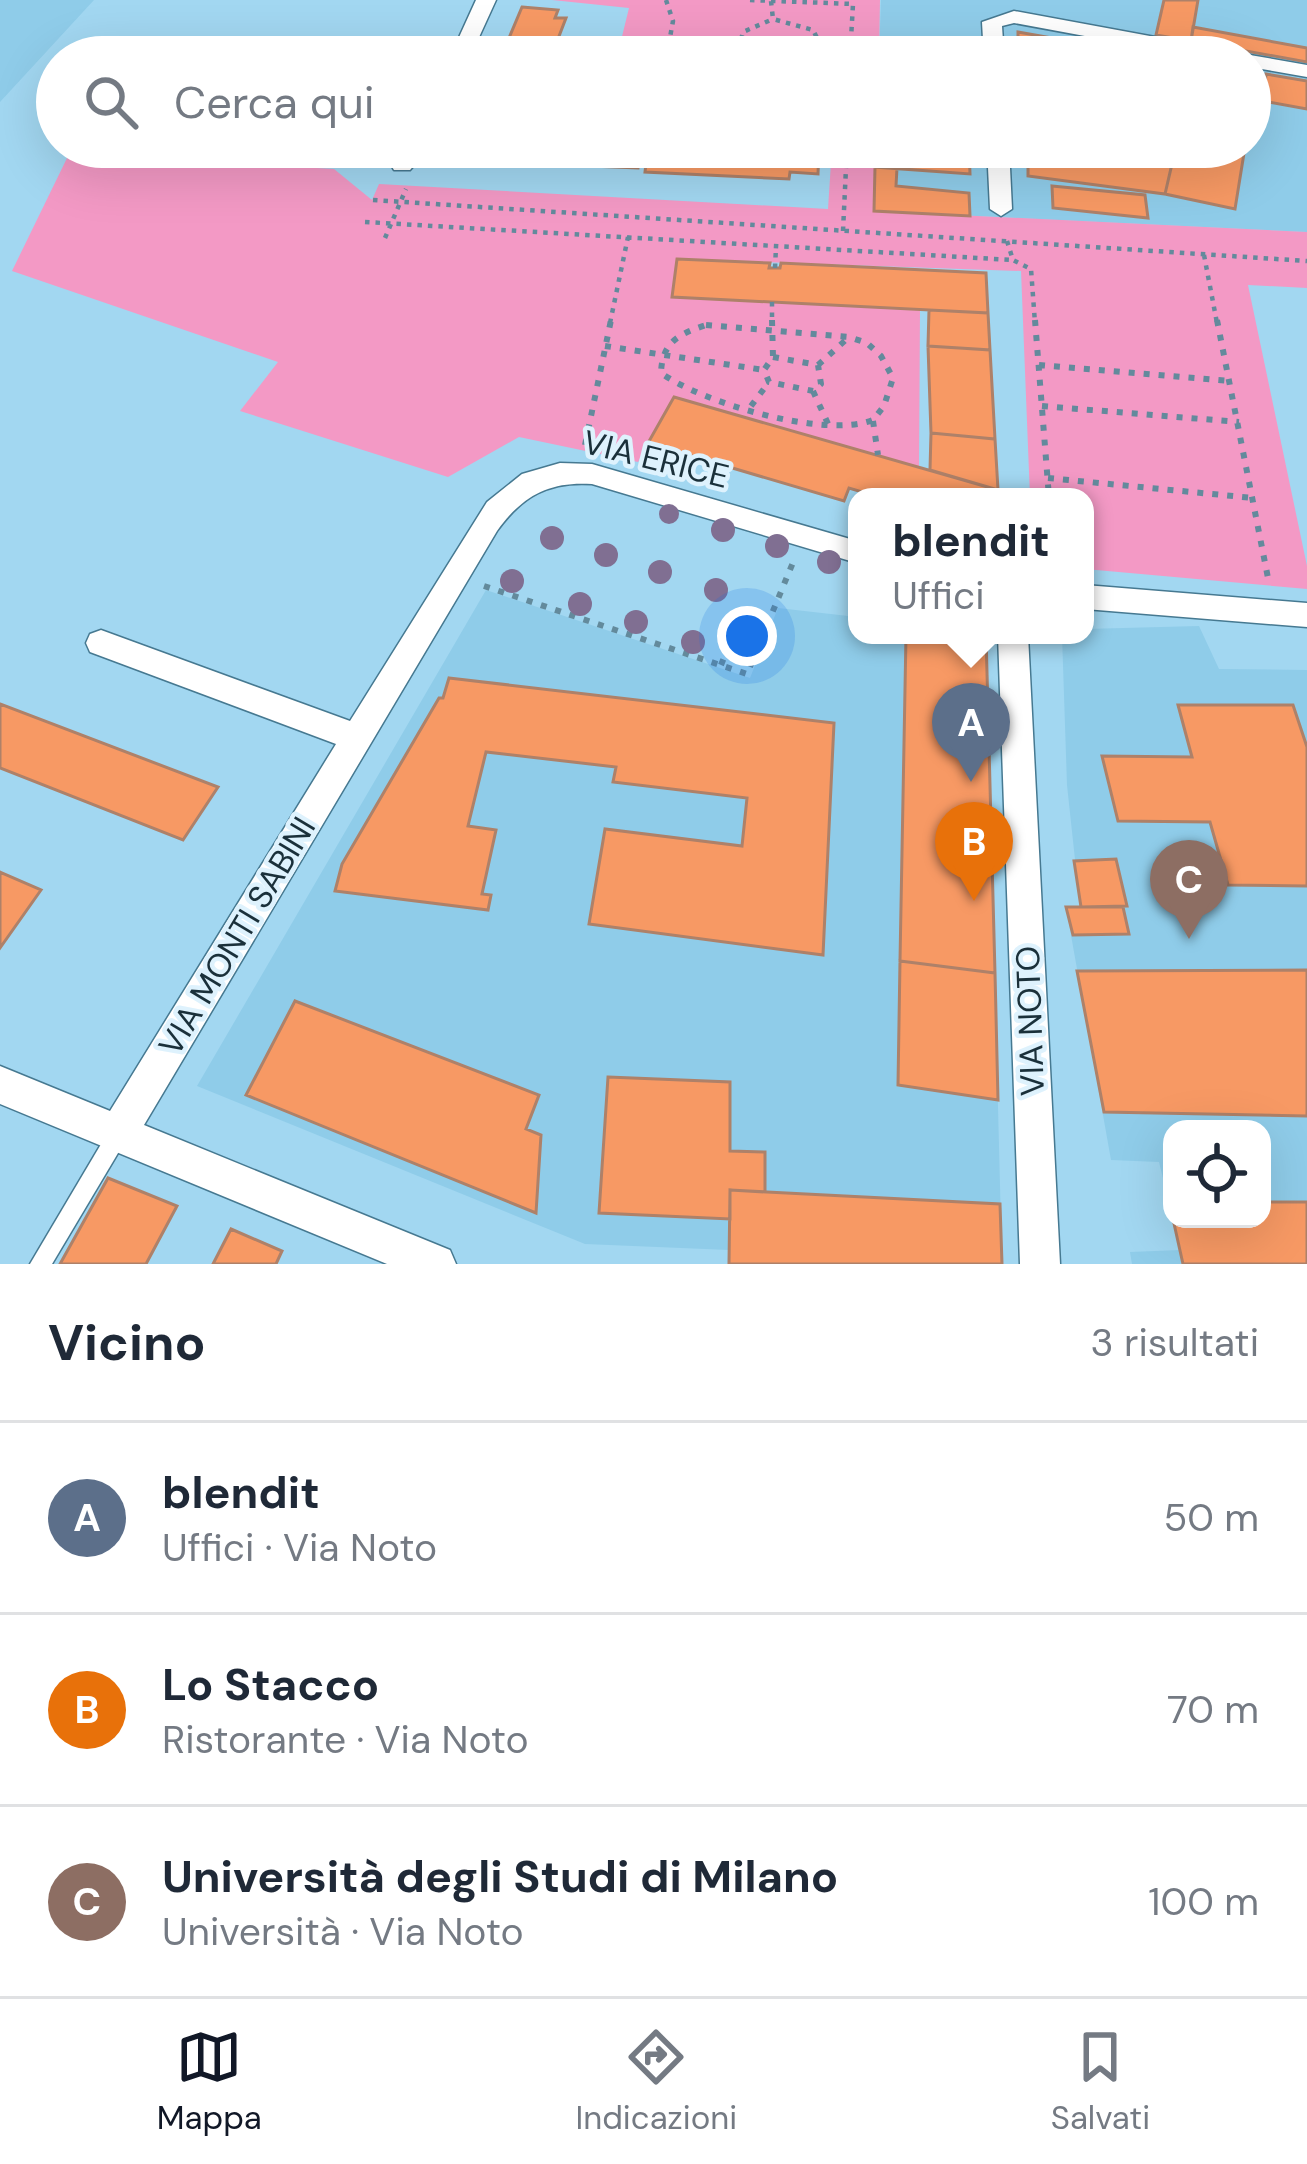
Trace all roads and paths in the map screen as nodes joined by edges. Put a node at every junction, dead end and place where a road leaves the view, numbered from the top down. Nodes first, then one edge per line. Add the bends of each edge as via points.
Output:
1 (486, 0) edge
2 (666, 0) edge
3 (750, 0) edge
4 (771, 1) edge
5 (773, 19) junction
6 (470, 36) edge
7 (670, 36) edge
8 (742, 36) edge
9 (816, 36) edge
10 (851, 36) edge
11 (993, 36) edge
12 (1117, 36) edge
13 (1271, 65) edge
14 (1307, 71) edge
15 (846, 168) edge
16 (999, 168) edge
17 (406, 189) dead end
18 (373, 200) dead end
19 (400, 202) junction
20 (1001, 209) dead end
21 (365, 222) dead end
22 (391, 224) junction
23 (843, 231) junction
24 (628, 237) junction
25 (385, 238) dead end
26 (1007, 242) junction
27 (776, 246) junction
28 (1204, 255) junction
29 (1013, 260) junction
30 (1307, 262) edge
31 (775, 268) dead end
32 (772, 302) dead end
33 (769, 330) junction
34 (850, 337) junction
35 (605, 346) junction
36 (661, 354) junction
37 (773, 357) junction
38 (818, 365) junction
39 (1039, 365) junction
40 (764, 370) junction
41 (1229, 381) junction
42 (769, 382) junction
43 (813, 391) junction
44 (751, 406) junction
45 (1042, 406) junction
46 (873, 421) junction
47 (1239, 422) junction
48 (830, 428) junction
49 (585, 445) dead end
50 (878, 455) dead end
51 (1047, 478) junction
52 (1048, 488) edge
53 (1253, 497) junction
54 (848, 549) edge
55 (794, 560) dead end
56 (1269, 583) dead end
57 (484, 586) dead end
58 (1094, 598) edge
59 (1307, 616) edge
60 (100, 643) dead end
61 (1013, 644) edge
62 (757, 650) junction
63 (721, 665) junction
64 (357, 738) junction
65 (0, 1085) edge
66 (118, 1133) junction
67 (40, 1264) edge
68 (436, 1264) edge
69 (1040, 1264) edge

1 - 6 street
2 - 7 path
3 - 4 path
4 - 5 path
4 - 10 path via 853,4
5 - 8 path
5 - 9 path
11 - 12 street via 992,22 1014,17
13 - 14 street
15 - 23 path
16 - 20 street
17 - 19 path
18 - 19 path
19 - 22 path
19 - 23 path
21 - 22 path
22 - 24 path
22 - 25 path
23 - 26 path
24 - 27 path
24 - 35 path
26 - 28 path
26 - 29 path
27 - 29 path
27 - 31 path
28 - 30 path
28 - 41 path
29 - 39 path via 1031,269
32 - 33 path
33 - 34 path
33 - 36 path via 706,325 672,337
33 - 37 path
34 - 38 path
34 - 46 path via 881,356 893,378
35 - 36 path
35 - 49 path
36 - 40 path
36 - 44 path via 661,374 679,386
37 - 38 path
37 - 40 path
38 - 43 path via 821,385
39 - 41 path
39 - 45 path
40 - 42 path
41 - 47 path
42 - 43 path
42 - 44 path
43 - 48 path
44 - 48 path
45 - 47 path
45 - 51 path
46 - 48 path
46 - 50 path
47 - 53 path
51 - 52 path
51 - 53 path
53 - 56 path
54 - 64 street, VIA ERICE via 592,474 538,478 494,512
55 - 62 path
57 - 63 path
58 - 59 street
60 - 64 street
61 - 69 street, VIA NOTO
62 - 63 path via 747,674
62 - 63 path via 730,641
64 - 66 street, VIA MONTI SABINI
65 - 66 street
66 - 67 lane
66 - 68 street

